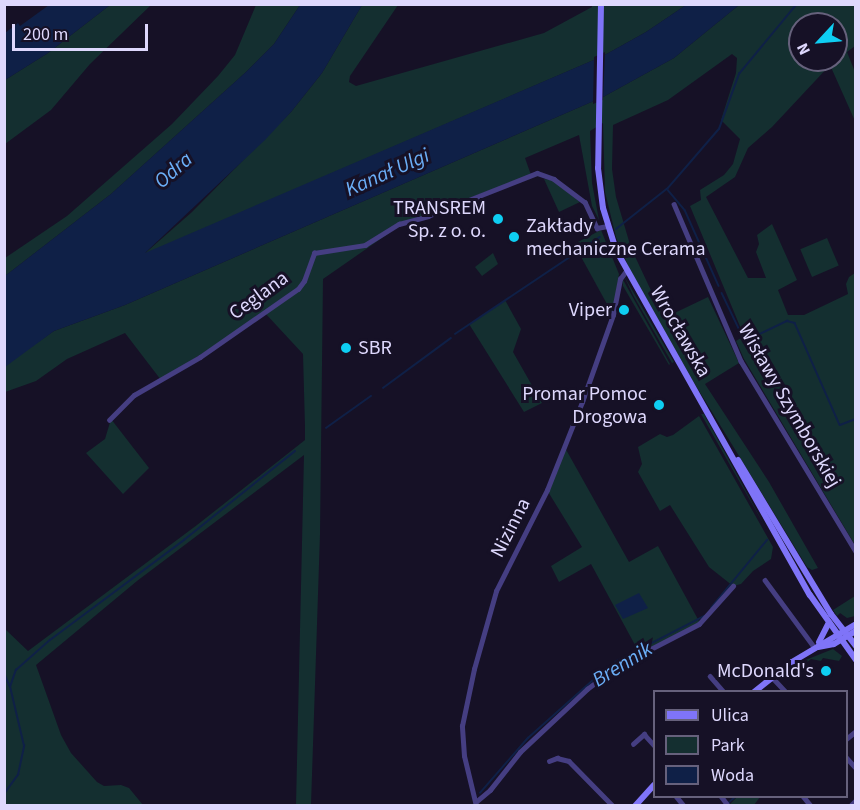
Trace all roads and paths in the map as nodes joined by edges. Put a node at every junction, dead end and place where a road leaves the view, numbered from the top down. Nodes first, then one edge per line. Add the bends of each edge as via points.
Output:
1 (601, 4) edge
2 (674, 204) dead end
3 (607, 226) junction
4 (626, 271) junction
5 (109, 420) dead end
6 (733, 456) junction
7 (855, 552) edge
8 (765, 580) dead end
9 (733, 586) dead end
10 (828, 624) junction
11 (855, 624) edge
12 (855, 631) edge
13 (845, 633) junction
14 (837, 637) junction
15 (855, 646) edge
16 (816, 647) junction
17 (855, 660) edge
18 (710, 676) dead end
19 (772, 677) junction
20 (722, 690) edge
21 (756, 690) edge
22 (784, 690) edge
23 (633, 744) dead end
24 (653, 744) edge
25 (549, 761) dead end
26 (653, 786) edge
27 (722, 798) edge
28 (855, 801) edge
29 (477, 803) edge
30 (727, 804) dead end
31 (614, 806) edge
32 (635, 806) edge
33 (850, 806) edge

1 - 3 main road, Wrocławska via 597,126 600,187
2 - 7 street, Wisławy Szymborskiej via 741,361
3 - 4 main road, Wrocławska
3 - 5 street, Ceglana via 597,228 585,202 554,179 537,173 399,224 365,245 314,253 298,290 200,357 134,395
4 - 6 main road, Wrocławska
4 - 29 street, Nizinna via 620,279 613,315 582,402 546,492 496,591 474,669 462,726 467,769
6 - 10 main road, Wrocławska
6 - 13 main road, Wrocławska
8 - 16 street
9 - 29 street via 699,624 616,667 587,689 520,752
10 - 14 main road, Wrocławska
10 - 16 main road
11 - 13 main road
12 - 13 main road
13 - 14 main road
13 - 15 main road, Wrocławska
14 - 16 main road
14 - 17 main road, Wrocławska
16 - 19 main road
18 - 20 street
19 - 21 main road
19 - 22 street
23 - 24 street via 644,734
25 - 31 street via 570,761
26 - 32 main road
27 - 30 street
28 - 33 street

